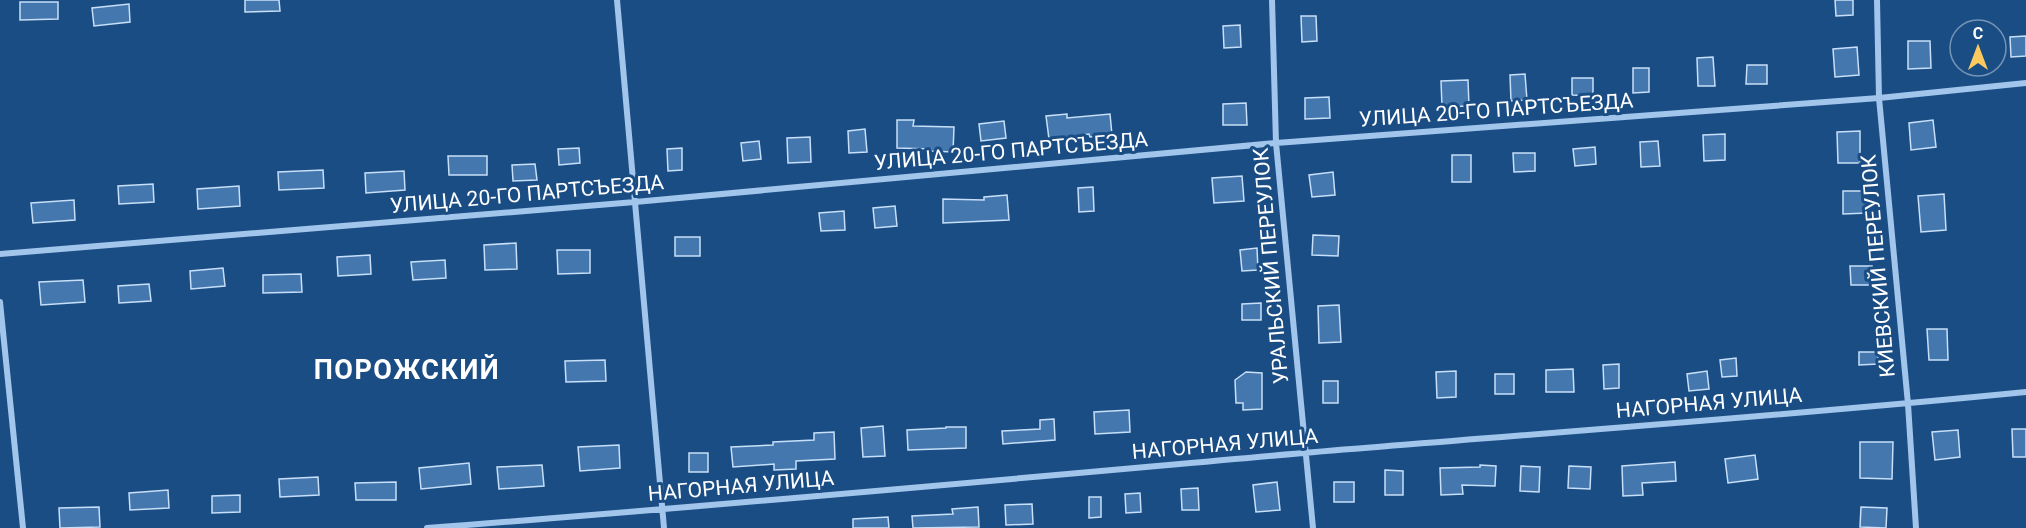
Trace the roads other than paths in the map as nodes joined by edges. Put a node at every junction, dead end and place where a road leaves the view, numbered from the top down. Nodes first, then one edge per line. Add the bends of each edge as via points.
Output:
1 (617, 0) edge
2 (1272, 0) edge
3 (1877, 0) edge
4 (2026, 83) edge
5 (1879, 98) junction
6 (1276, 143) junction
7 (634, 202) junction
8 (0, 254) edge
9 (0, 302) edge
10 (2026, 392) edge
11 (1908, 404) junction
12 (1306, 453) junction
13 (663, 510) junction
14 (23, 528) edge
15 (427, 528) edge
16 (664, 528) edge
17 (1313, 528) edge
18 (1916, 528) edge

1 - 7 street
2 - 6 street, УРАЛЬСКИЙ ПЕРЕУЛОК
3 - 5 street, КИЕВСКИЙ ПЕРЕУЛОК
4 - 5 street, УЛИЦА 20-ГО ПАРТСЪЕЗДА
5 - 6 street, УЛИЦА 20-ГО ПАРТСЪЕЗДА
5 - 11 street, КИЕВСКИЙ ПЕРЕУЛОК
6 - 7 street, УЛИЦА 20-ГО ПАРТСЪЕЗДА
6 - 12 street, УРАЛЬСКИЙ ПЕРЕУЛОК
7 - 8 street, УЛИЦА 20-ГО ПАРТСЪЕЗДА
7 - 13 street
9 - 14 street
10 - 11 street, НАГОРНАЯ УЛИЦА
11 - 12 street, НАГОРНАЯ УЛИЦА
11 - 18 street, КИЕВСКИЙ ПЕРЕУЛОК
12 - 13 street, НАГОРНАЯ УЛИЦА
12 - 17 street, УРАЛЬСКИЙ ПЕРЕУЛОК
13 - 15 street, НАГОРНАЯ УЛИЦА
13 - 16 street

